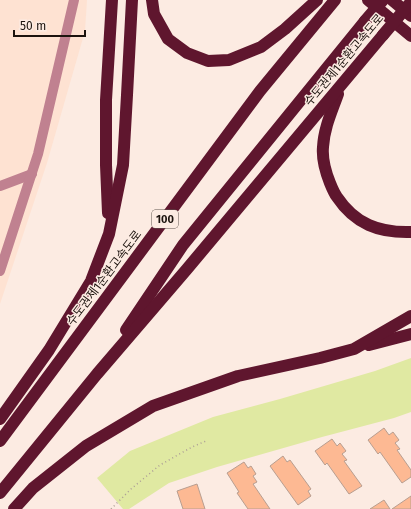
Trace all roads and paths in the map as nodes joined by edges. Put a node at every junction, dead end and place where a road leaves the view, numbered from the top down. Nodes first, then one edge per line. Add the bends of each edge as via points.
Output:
1 (74, 0) edge
2 (112, 0) edge
3 (132, 0) edge
4 (152, 0) edge
5 (317, 0) edge
6 (335, 0) edge
7 (368, 0) edge
8 (383, 0) edge
9 (392, 0) edge
10 (411, 2) edge
11 (411, 16) edge
12 (411, 36) edge
13 (341, 85) junction
14 (32, 174) junction
15 (0, 186) edge
16 (411, 232) edge
17 (109, 234) junction
18 (0, 271) edge
19 (411, 316) edge
20 (411, 334) edge
21 (354, 349) junction
22 (97, 374) junction
23 (0, 419) edge
24 (0, 441) edge
25 (206, 441) dead end
26 (0, 493) edge
27 (14, 509) edge
28 (111, 509) edge

1 - 14 lane
2 - 17 highway via 106,100
3 - 17 highway via 123,165
4 - 5 highway via 154,14 168,39 187,53 208,61 229,60 261,47
6 - 24 highway, 수도권제1순환고속도로 / 100 via 260,91
7 - 12 highway
8 - 22 highway, 수도권제1순환고속도로 / 100, bridge via 183,245
9 - 11 highway
10 - 13 highway, 수도권제1순환고속도로 / 100, bridge
13 - 16 highway via 326,127 323,148 326,174 336,196 347,210 362,222 380,230
13 - 22 highway, 수도권제1순환고속도로 / 100
14 - 15 lane
14 - 18 lane
17 - 23 highway via 91,281 49,350
19 - 21 highway
20 - 21 highway
21 - 27 highway via 238,376 153,406 86,446 32,488
22 - 26 highway, 수도권제1순환고속도로 / 100
25 - 28 path via 160,465

